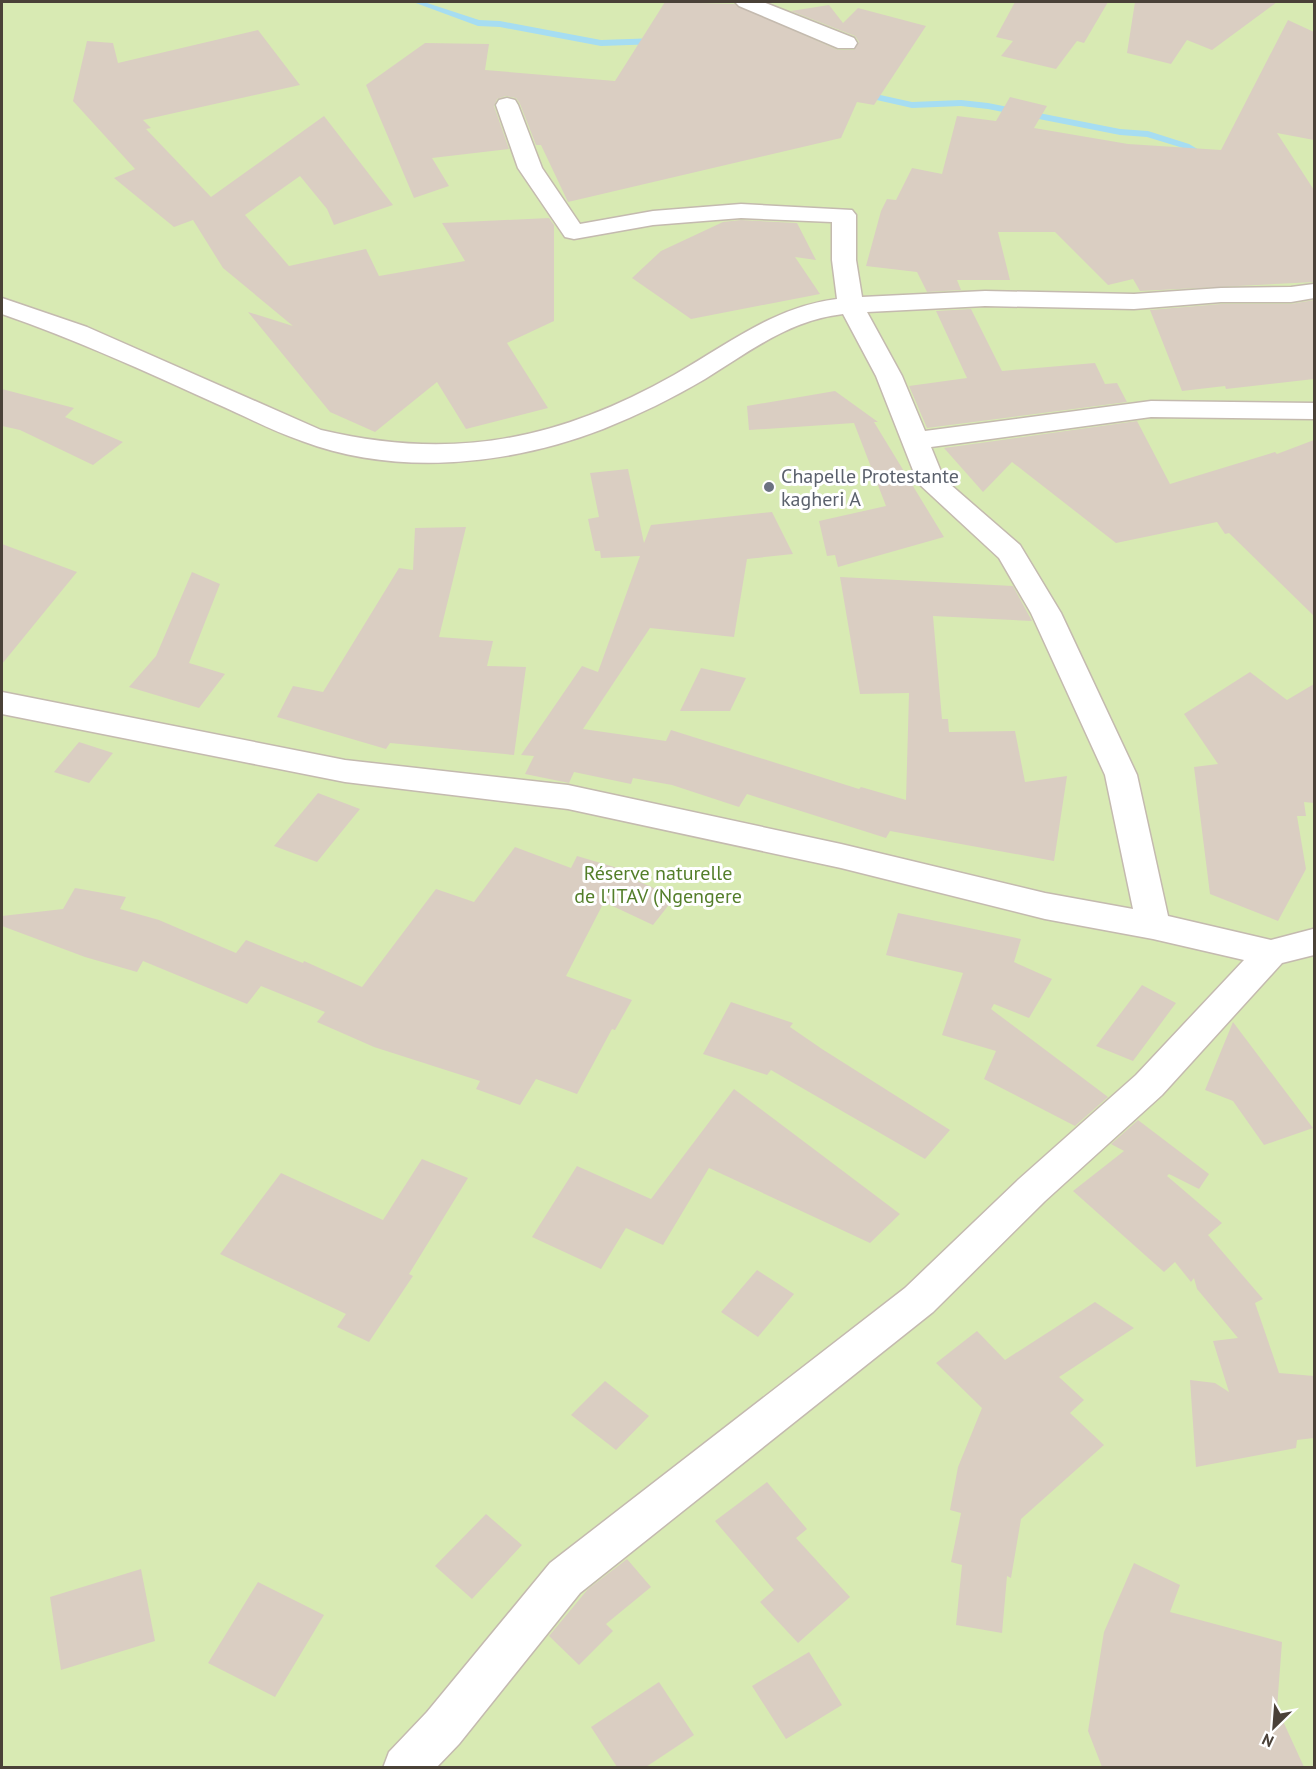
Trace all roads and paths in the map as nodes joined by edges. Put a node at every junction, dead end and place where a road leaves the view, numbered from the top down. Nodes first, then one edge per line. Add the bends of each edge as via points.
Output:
1 (746, 2) edge
2 (846, 43) dead end
3 (507, 105) dead end
4 (1314, 291) edge
5 (2, 306) edge
6 (851, 306) junction
7 (1314, 411) edge
8 (914, 441) junction
9 (2, 703) edge
10 (1153, 926) junction
11 (1314, 943) edge
12 (1271, 953) junction
13 (405, 1767) edge

1 - 2 street
3 - 6 street via 530,168 574,232 653,218 741,211 844,215 844,260
4 - 6 street via 1300,295 1122,302 994,298
5 - 6 street via 78,332 312,436 349,447 450,455 522,447 591,426 664,391 770,326 810,312
6 - 8 street via 889,376
7 - 8 street via 1150,409
8 - 10 street via 932,483 1010,552 1046,613 1121,775
9 - 10 street via 345,771 568,797 842,856 1045,906
10 - 12 street
11 - 12 street
12 - 13 street via 1149,1085 1032,1190 919,1300 565,1578 443,1728

